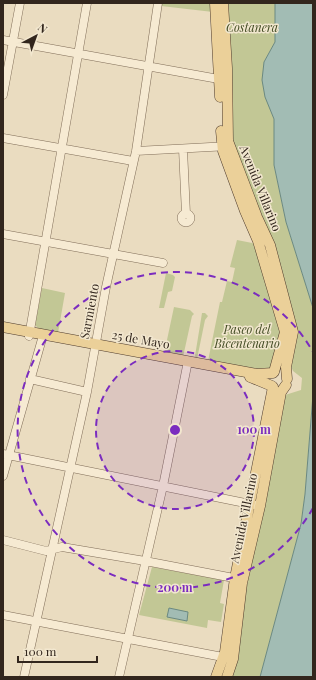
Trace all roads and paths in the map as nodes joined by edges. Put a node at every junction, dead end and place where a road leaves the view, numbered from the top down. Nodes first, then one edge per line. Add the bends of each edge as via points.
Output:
1 (20, 3) edge
2 (87, 3) edge
3 (158, 3) edge
4 (215, 3) edge
5 (223, 3) edge
6 (3, 40) edge
7 (13, 42) junction
8 (78, 54) junction
9 (149, 67) junction
10 (223, 80) junction
11 (3, 95) edge
12 (3, 138) edge
13 (226, 146) junction
14 (61, 149) junction
15 (183, 149) junction
16 (136, 152) junction
17 (133, 161) junction
18 (186, 214) dead end
19 (3, 234) edge
20 (45, 241) junction
21 (113, 253) junction
22 (163, 263) dead end
23 (3, 327) edge
24 (3, 332) edge
25 (29, 334) junction
26 (42, 339) junction
27 (95, 346) junction
28 (187, 363) junction
29 (274, 373) junction
30 (30, 379) junction
31 (287, 382) junction
32 (272, 386) junction
33 (87, 392) junction
34 (6, 455) edge
35 (70, 467) junction
36 (3, 476) edge
37 (162, 486) junction
38 (255, 505) junction
39 (3, 540) edge
40 (52, 550) junction
41 (145, 561) junction
42 (239, 579) junction
43 (3, 615) edge
44 (37, 622) junction
45 (127, 639) junction
46 (228, 658) junction
47 (24, 677) edge
48 (119, 677) edge
49 (216, 677) edge
50 (227, 677) edge

1 - 7 street
2 - 8 street
3 - 9 street, Sarmiento
4 - 10 main road, Avenida Villarino
5 - 10 main road, Avenida Villarino
6 - 7 street
7 - 8 street
7 - 11 street
8 - 9 street
8 - 14 street
9 - 10 street
9 - 16 street, Sarmiento
10 - 13 main road, Avenida Villarino
12 - 14 street
13 - 15 street
13 - 29 main road, Avenida Villarino via 285,332
13 - 31 main road, Avenida Villarino via 270,245 293,332 286,367
14 - 17 street
14 - 20 street
15 - 16 street
15 - 18 street
16 - 17 street, Sarmiento
17 - 21 street, Sarmiento
19 - 20 street
20 - 21 street
20 - 25 street
21 - 22 street
21 - 27 street, Sarmiento
23 - 25 main road, 25 de Mayo
24 - 25 main road, 25 de Mayo
25 - 26 main road, 25 de Mayo
25 - 27 main road, 25 de Mayo
26 - 27 main road, 25 de Mayo
26 - 30 street
27 - 28 main road, 25 de Mayo
27 - 33 street, Sarmiento
28 - 29 main road, 25 de Mayo via 257,374
28 - 32 main road, 25 de Mayo via 254,377
28 - 37 street
29 - 31 main road, 25 de Mayo via 283,372
29 - 32 main road via 269,379
30 - 33 street
30 - 34 street
31 - 32 main road via 280,389
31 - 38 main road, Avenida Villarino via 282,392
32 - 38 main road, Avenida Villarino
33 - 35 street, Sarmiento
34 - 35 street
34 - 36 street
35 - 37 street
35 - 40 street, Sarmiento
37 - 38 street
37 - 41 street
38 - 42 main road, Avenida Villarino
39 - 40 street via 46,551
40 - 41 street via 62,547
40 - 44 street, Sarmiento
41 - 42 street
41 - 45 street
42 - 46 main road, Avenida Villarino
43 - 44 street
44 - 45 street
44 - 47 street, Sarmiento
45 - 46 street
45 - 48 street
46 - 49 main road
46 - 50 main road

